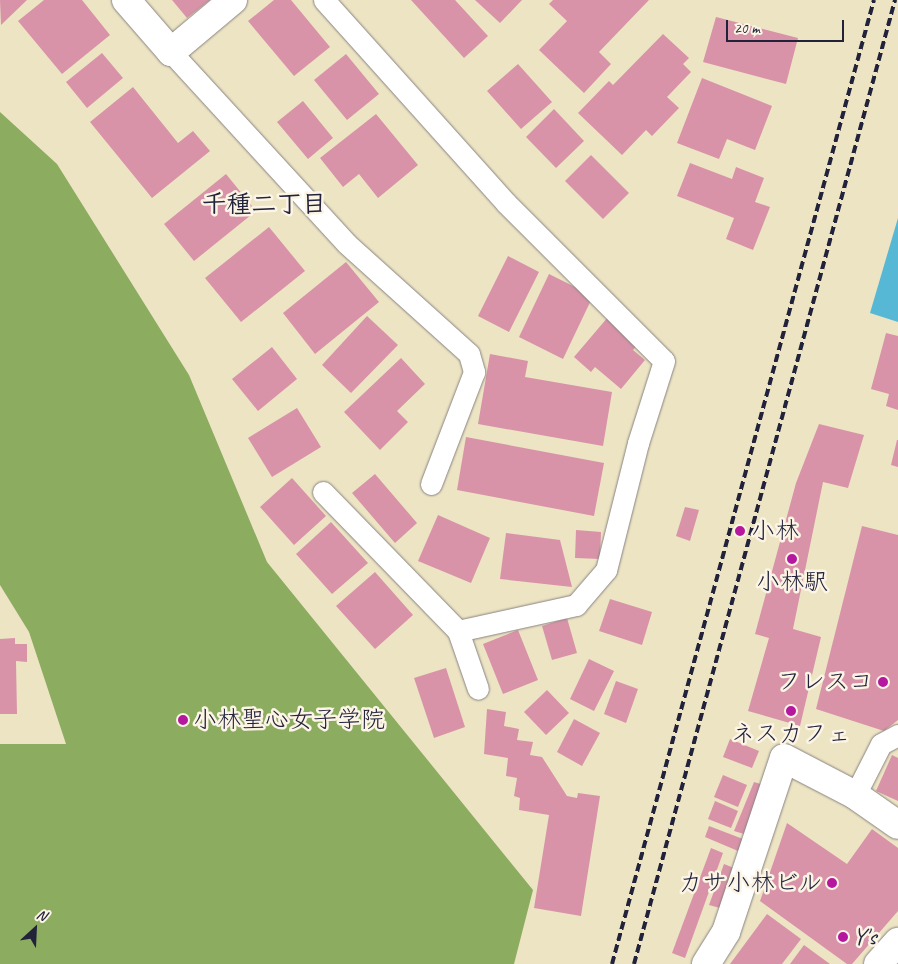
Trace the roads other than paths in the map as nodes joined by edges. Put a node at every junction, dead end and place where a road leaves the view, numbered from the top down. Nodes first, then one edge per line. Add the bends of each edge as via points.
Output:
1 (126, 0) edge
2 (233, 0) edge
3 (324, 0) edge
4 (171, 52) junction
5 (431, 484) dead end
6 (323, 492) dead end
7 (458, 631) junction
8 (478, 689) dead end
9 (898, 735) edge
10 (856, 795) junction
11 (898, 825) edge
12 (898, 942) edge
13 (706, 964) edge
14 (878, 964) edge

1 - 4 street
2 - 4 street
3 - 7 lane via 506,203 664,361 638,442 606,570 576,605
4 - 5 lane via 347,244 469,354 474,372
6 - 7 lane
7 - 8 lane
9 - 10 lane via 881,744
10 - 11 street
10 - 13 street via 784,758 726,932
12 - 14 street

